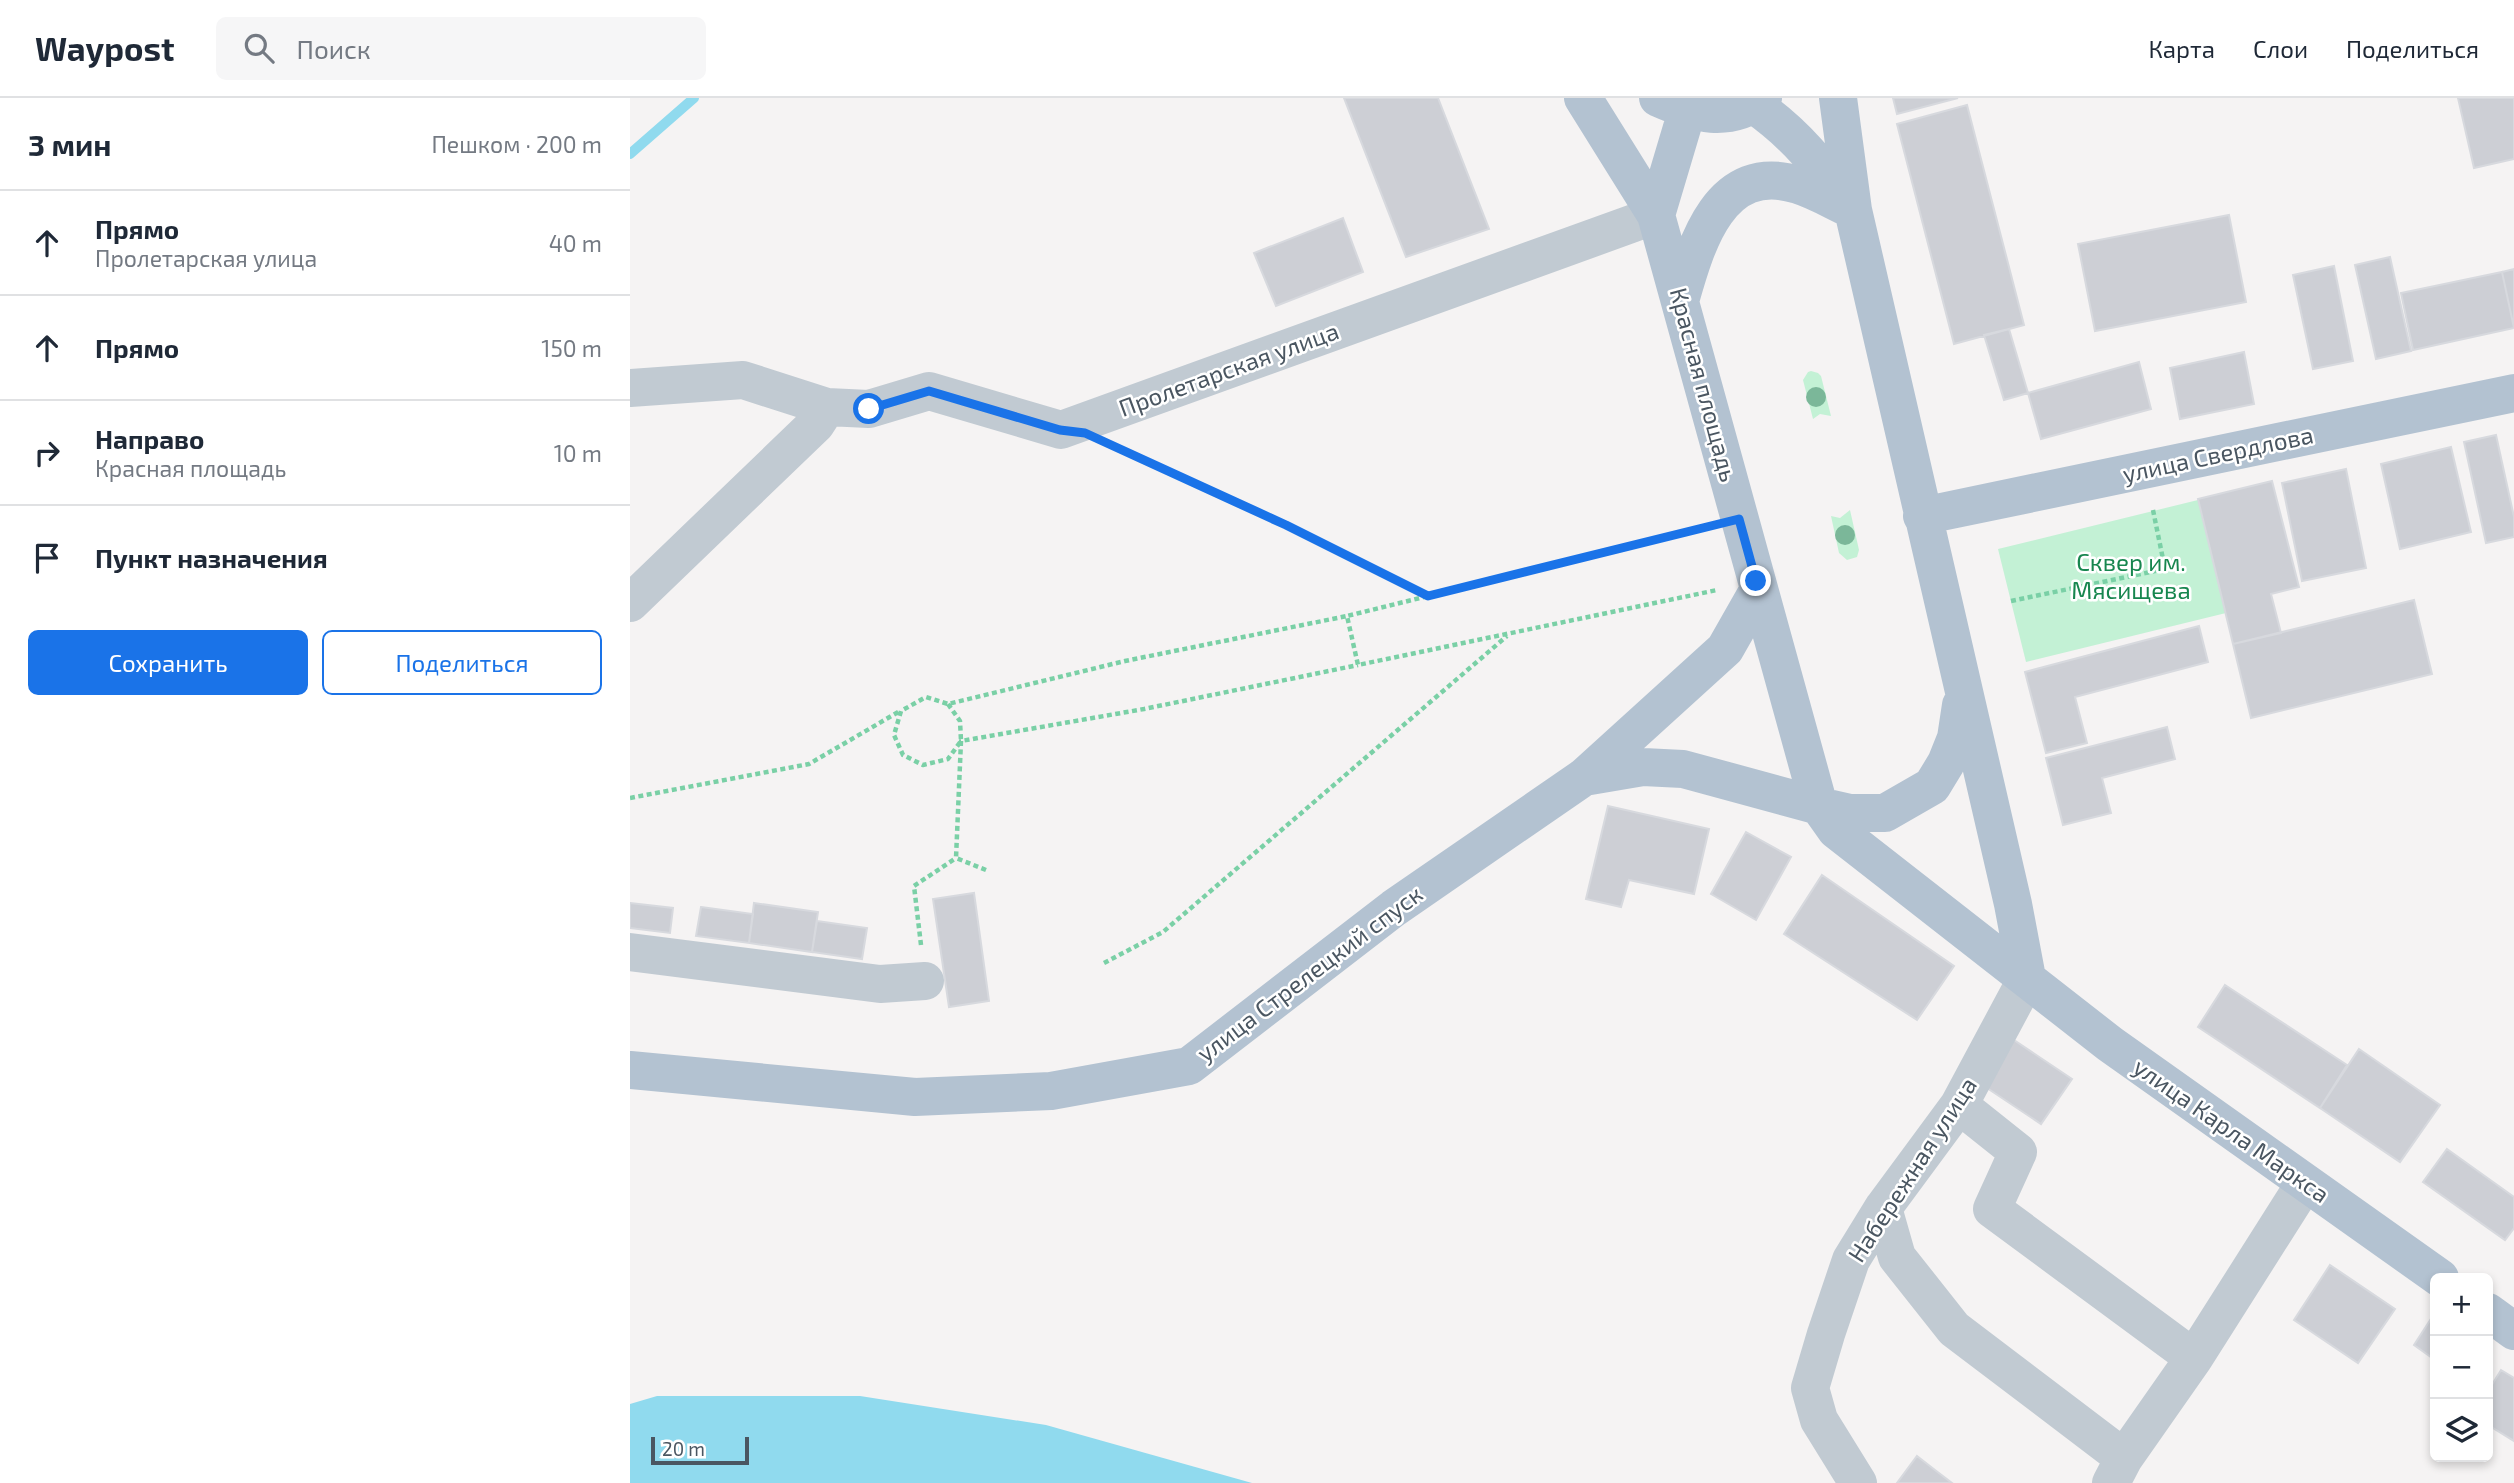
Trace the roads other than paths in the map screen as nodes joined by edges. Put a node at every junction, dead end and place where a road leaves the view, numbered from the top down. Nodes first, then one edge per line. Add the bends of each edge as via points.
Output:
1 (1583, 98) edge
2 (1838, 98) edge
3 (1758, 102) edge
4 (1672, 104) edge
5 (1853, 210) junction
6 (1656, 215) junction
7 (1680, 301) junction
8 (630, 388) edge
9 (2514, 393) edge
10 (828, 407) junction
11 (1922, 516) junction
12 (1757, 586) junction
13 (630, 603) edge
14 (1963, 691) junction
15 (1584, 777) junction
16 (1819, 806) junction
17 (630, 952) edge
18 (2027, 978) junction
19 (926, 981) road end
20 (630, 1070) edge
21 (1959, 1105) junction
22 (2305, 1183) junction
23 (1883, 1208) junction
24 (2433, 1273) edge
25 (2493, 1316) edge
26 (2514, 1331) edge
27 (2194, 1358) junction
28 (2117, 1471) edge
29 (1858, 1483) edge

1 - 6 main road, Красная площадь
2 - 5 main road
3 - 4 main road via 1731,114 1709,116
3 - 5 main road via 1815,158
4 - 6 main road
5 - 7 main road via 1797,185 1764,180 1746,186 1725,201 1704,227
5 - 11 main road
6 - 7 main road, Красная площадь
6 - 10 street, Пролетарская улица via 1060,430 929,391 869,409
7 - 12 main road, Красная площадь
8 - 10 street, Пролетарская улица via 743,380
9 - 11 main road, улица Свердлова
10 - 13 street via 816,424
11 - 14 main road
12 - 15 main road, улица Стрелецкий спуск via 1725,649
12 - 16 main road, Красная площадь
14 - 16 main road via 1956,738 1931,786 1885,813 1850,813
14 - 18 main road
15 - 16 main road, улица Стрелецкий спуск via 1643,767 1683,769
15 - 20 main road, улица Стрелецкий спуск via 1394,908 1189,1066 1051,1091 915,1097
16 - 18 main road, улица Карла Маркса via 1836,830
17 - 19 street via 880,984
18 - 21 street, Набережная улица
18 - 22 main road, улица Карла Маркса via 2110,1044
21 - 23 street, Набережная улица
21 - 27 street via 2018,1152 1992,1209
22 - 24 main road, улица Карла Маркса
22 - 27 street
23 - 28 street via 1897,1257 1954,1329
23 - 29 street, Набережная улица via 1852,1260 1810,1388 1819,1420
25 - 26 main road
27 - 28 street

